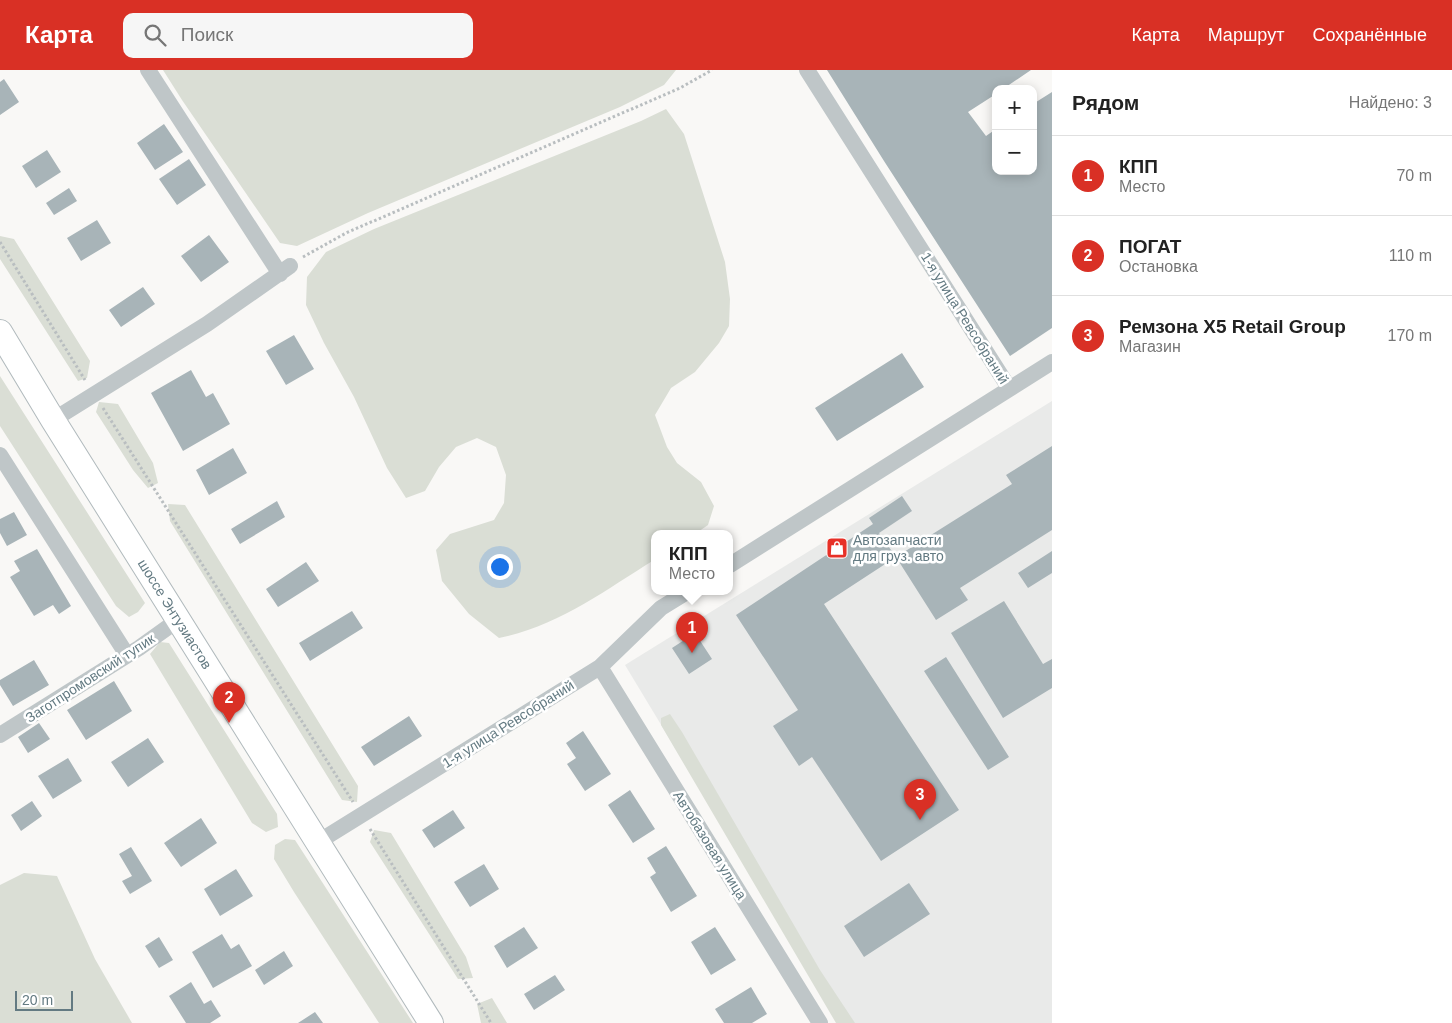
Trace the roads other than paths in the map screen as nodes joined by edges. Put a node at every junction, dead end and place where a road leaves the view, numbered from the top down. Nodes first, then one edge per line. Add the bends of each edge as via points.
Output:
1 (148, 70) edge
2 (807, 70) edge
3 (0, 332) edge
4 (1052, 362) edge
5 (1009, 388) junction
6 (54, 420) junction
7 (0, 455) edge
8 (733, 563) edge
9 (682, 595) edge
10 (178, 620) junction
11 (127, 655) junction
12 (600, 667) junction
13 (0, 735) edge
14 (318, 842) junction
15 (431, 1023) edge
16 (820, 1023) edge

1 - 6 street via 285,270 207,324
2 - 5 street, 1-я улица Ревсобраний
3 - 6 main road, шоссе Энтузиастов
4 - 5 street
5 - 8 street, 1-я улица Ревсобраний
6 - 10 main road, шоссе Энтузиастов
7 - 11 street
9 - 12 street, 1-я улица Ревсобраний via 661,608
10 - 11 street, Заготпромовский тупик
10 - 14 main road, шоссе Энтузиастов
11 - 13 street, Заготпромовский тупик
12 - 14 street, 1-я улица Ревсобраний
12 - 16 street, Автобазовая улица
14 - 15 main road, шоссе Энтузиастов

